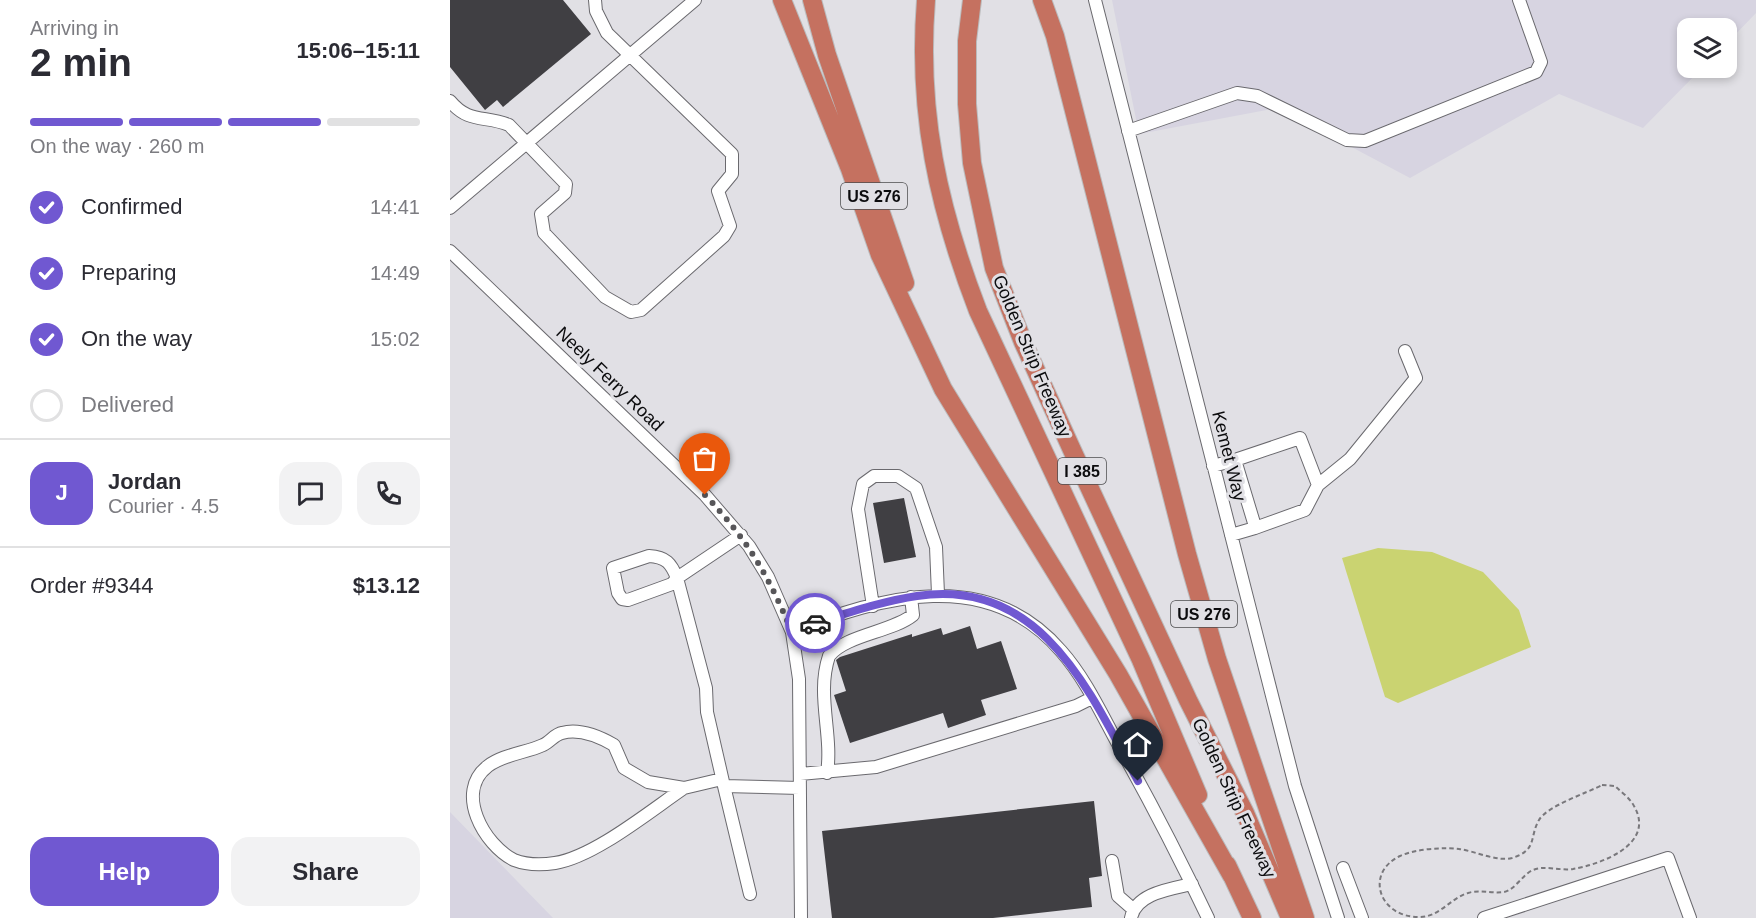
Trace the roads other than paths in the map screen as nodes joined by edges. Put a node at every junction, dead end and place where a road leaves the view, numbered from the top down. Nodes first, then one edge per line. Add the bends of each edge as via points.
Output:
1 (595, 0) edge
2 (694, 0) edge
3 (782, 0) edge
4 (812, 0) edge
5 (926, 0) edge
6 (972, 0) edge
7 (1042, 0) edge
8 (1095, 0) edge
9 (1519, 0) edge
10 (629, 55) junction
11 (450, 101) edge
12 (1128, 131) junction
13 (527, 143) junction
14 (450, 208) edge
15 (450, 251) edge
16 (1405, 351) dead end
17 (943, 389) junction
18 (1234, 459) junction
19 (1214, 466) junction
20 (1318, 485) junction
21 (1255, 528) junction
22 (741, 535) junction
23 (1231, 535) junction
24 (677, 578) junction
25 (938, 594) junction
26 (911, 597) junction
27 (873, 606) junction
28 (792, 632) junction
29 (1092, 698) junction
30 (827, 773) junction
31 (800, 774) junction
32 (723, 783) junction
33 (684, 788) junction
34 (800, 788) junction
35 (1112, 861) dead end
36 (1343, 868) dead end
37 (1232, 876) junction
38 (1192, 884) junction
39 (750, 894) dead end
40 (1133, 914) edge
41 (801, 918) edge
42 (1208, 918) edge
43 (1252, 918) edge
44 (1290, 918) edge
45 (1305, 918) edge
46 (1338, 918) edge
47 (1362, 918) edge
48 (1484, 918) edge
49 (1690, 918) edge

1 - 10 street via 607,33
2 - 10 street
3 - 17 highway via 880,255
4 - 17 highway, US 276 via 878,208
5 - 37 highway, Golden Strip Freeway / I 385 via 924,61 930,142 957,256 978,311 1141,660
6 - 44 highway, Golden Strip Freeway / I 385 via 967,41 970,140 994,268 1072,450 1245,813
7 - 45 highway, US 276 via 1055,36 1217,659
8 - 12 street, Kemet Way
9 - 12 street via 1541,62 1536,72 1365,141 1347,140 1257,96 1237,93
10 - 13 street
10 - 13 street via 732,154 732,174 718,191 730,226 724,236 641,310 631,312 606,297 544,233 541,214 567,188
11 - 13 street via 460,113 470,117 509,124
12 - 19 street, Kemet Way
13 - 14 street
15 - 22 street, Neely Ferry Road via 705,495
16 - 20 street via 1416,378 1350,459
17 - 37 highway, US 276 via 1118,674
18 - 19 street
18 - 20 street via 1300,438
18 - 21 street
19 - 23 street, Kemet Way
20 - 21 street via 1305,510
21 - 23 street
22 - 24 street
22 - 28 street, Neely Ferry Road via 768,577
23 - 46 street, Kemet Way via 1298,797
24 - 24 street via 671,563 660,557 649,556 613,568 618,593 628,600 672,584
24 - 32 street via 706,688 707,712
25 - 26 street
25 - 27 street via 936,547 916,488 898,476 874,476 863,484 858,509
25 - 29 street via 989,603 1031,624 1063,653
26 - 27 street
26 - 30 street via 913,615 863,636 829,656 823,704 830,753
27 - 28 street
28 - 31 street, Neely Ferry Road via 799,679
29 - 30 street via 876,767
29 - 38 street
30 - 31 street
31 - 34 street, Neely Ferry Road
32 - 33 street
32 - 34 street
32 - 39 street
33 - 33 street via 648,782 624,768 614,745 601,738 586,733 562,733 543,745 488,766 477,778 473,805 485,830 513,859 531,865 579,856
34 - 41 street, Neely Ferry Road
35 - 40 street via 1118,896
36 - 47 street
37 - 43 highway, Golden Strip Freeway / I 385
38 - 40 street via 1143,900
38 - 42 street
48 - 49 street via 1668,858

